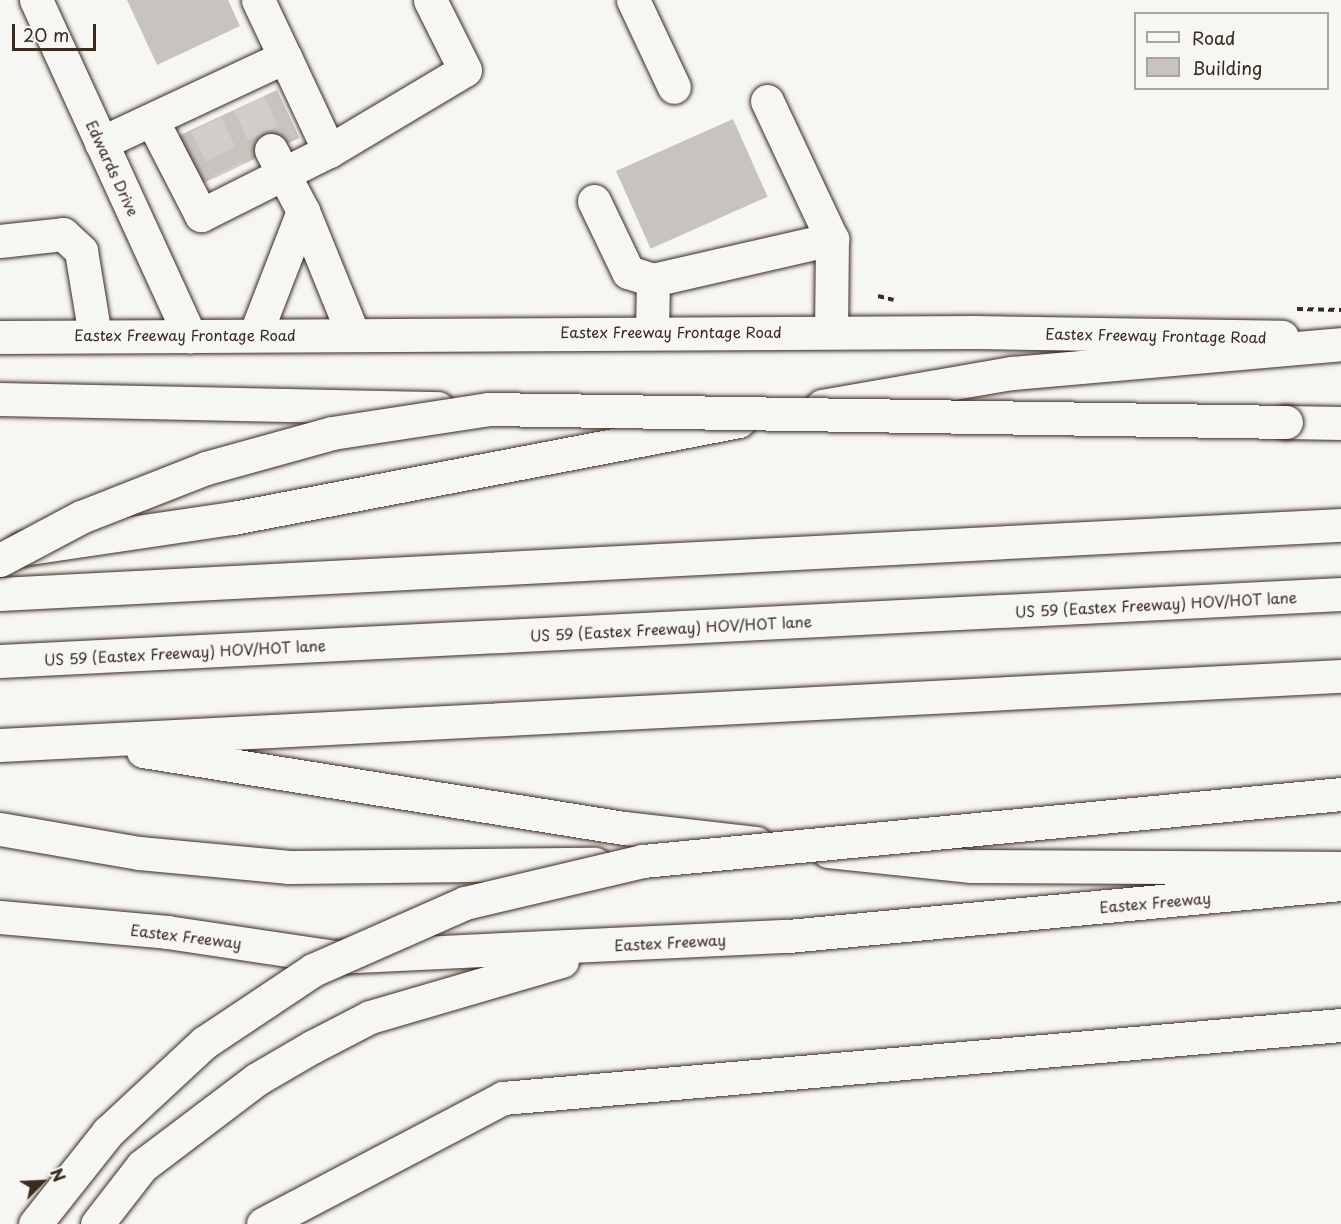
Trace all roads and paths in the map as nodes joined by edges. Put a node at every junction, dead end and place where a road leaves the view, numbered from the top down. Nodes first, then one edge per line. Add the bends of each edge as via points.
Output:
1 (36, 0) edge
2 (258, 0) edge
3 (430, 0) edge
4 (633, 0) edge
5 (285, 57) junction
6 (674, 87) dead end
7 (766, 101) dead end
8 (152, 120) junction
9 (101, 143) junction
10 (329, 151) junction
11 (277, 162) junction
12 (594, 201) dead end
13 (303, 212) junction
14 (832, 239) junction
15 (0, 241) edge
16 (653, 280) junction
17 (652, 332) junction
18 (831, 332) junction
19 (353, 334) junction
20 (255, 335) junction
21 (95, 336) junction
22 (190, 336) junction
23 (0, 337) edge
24 (1341, 338) edge
25 (1341, 344) edge
26 (0, 399) edge
27 (488, 409) junction
28 (1341, 423) edge
29 (1341, 525) edge
30 (0, 552) edge
31 (0, 560) edge
32 (0, 594) edge
33 (1341, 594) edge
34 (0, 661) edge
35 (1341, 676) edge
36 (79, 741) junction
37 (0, 745) edge
38 (1341, 794) edge
39 (0, 829) edge
40 (644, 861) junction
41 (1341, 868) edge
42 (1341, 884) edge
43 (0, 917) edge
44 (630, 944) junction
45 (1341, 1025) edge
46 (35, 1224) edge
47 (97, 1224) edge
48 (262, 1224) edge

1 - 9 main road, Edwards Drive
2 - 5 main road
3 - 10 main road via 465,70
4 - 6 main road
5 - 8 main road via 243,92 200,112
5 - 10 main road
7 - 14 main road
8 - 9 main road
8 - 11 main road via 201,215 235,183
9 - 22 main road, Edwards Drive
10 - 11 main road
11 - 13 main road
12 - 16 main road via 628,272
13 - 19 main road
13 - 20 main road
14 - 16 main road
14 - 18 main road
15 - 21 main road via 63,234 81,251
16 - 17 main road
17 - 18 main road, Eastex Freeway Frontage Road
17 - 19 main road, Eastex Freeway Frontage Road
18 - 24 main road, Eastex Freeway Frontage Road
19 - 20 main road, Eastex Freeway Frontage Road
20 - 22 main road, Eastex Freeway Frontage Road
21 - 22 main road, Eastex Freeway Frontage Road
21 - 23 main road, Eastex Freeway Frontage Road
25 - 30 main road via 1012,373 233,518
26 - 27 main road, bridge
27 - 28 main road, bridge
27 - 31 main road, bridge via 332,433 206,468 91,513
29 - 32 main road
33 - 34 main road, US 59 (Eastex Freeway) HOV/HOT lane
35 - 36 main road
36 - 37 main road
36 - 41 main road via 624,828 971,866
38 - 40 main road, bridge
39 - 40 main road, bridge via 139,853 289,867 473,868
40 - 46 main road, bridge via 465,903 378,937 286,986 158,1081 88,1154
42 - 44 main road, Eastex Freeway via 788,936
43 - 44 main road, Eastex Freeway via 166,932 335,957
44 - 47 main road via 458,987 370,1017 312,1047 257,1078 142,1166
45 - 48 main road via 503,1098

